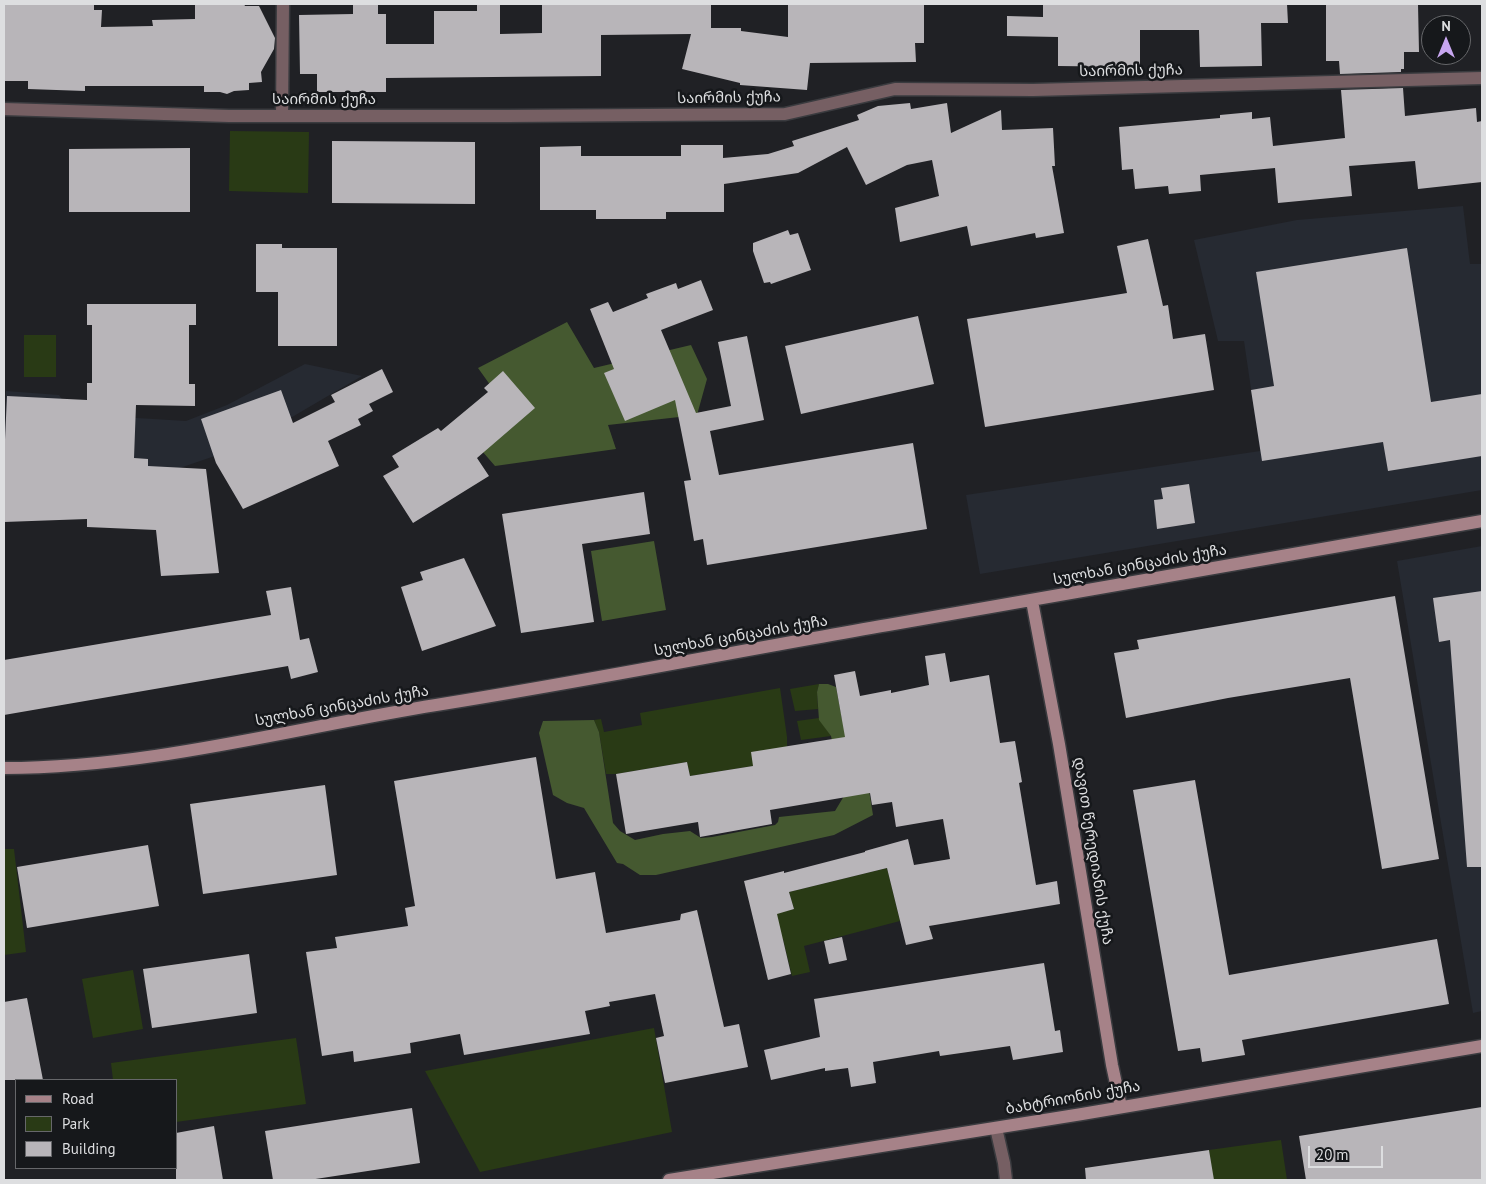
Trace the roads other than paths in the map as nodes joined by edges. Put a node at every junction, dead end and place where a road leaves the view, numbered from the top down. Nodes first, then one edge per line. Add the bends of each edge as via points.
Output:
1 (283, 4) edge
2 (1482, 78) edge
3 (4, 109) edge
4 (282, 116) junction
5 (1482, 521) edge
6 (1032, 601) junction
7 (4, 768) edge
8 (1482, 1046) edge
9 (1121, 1107) junction
10 (996, 1128) junction
11 (669, 1180) edge
12 (1006, 1180) edge

1 - 4 street
2 - 4 street, საირმის ქუჩა via 1032,90 895,89 785,114
3 - 4 street, საირმის ქუჩა
5 - 6 main road, სულხან ცინცაძის ქუჩა
6 - 7 main road, სულხან ცინცაძის ქუჩა via 156,756 47,768
6 - 9 main road, დავით წერედიანის ქუჩა
8 - 9 main road, ბახტრიონის ქუჩა
9 - 10 main road, ბახტრიონის ქუჩა
10 - 11 main road, ბახტრიონის ქუჩა
10 - 12 street

